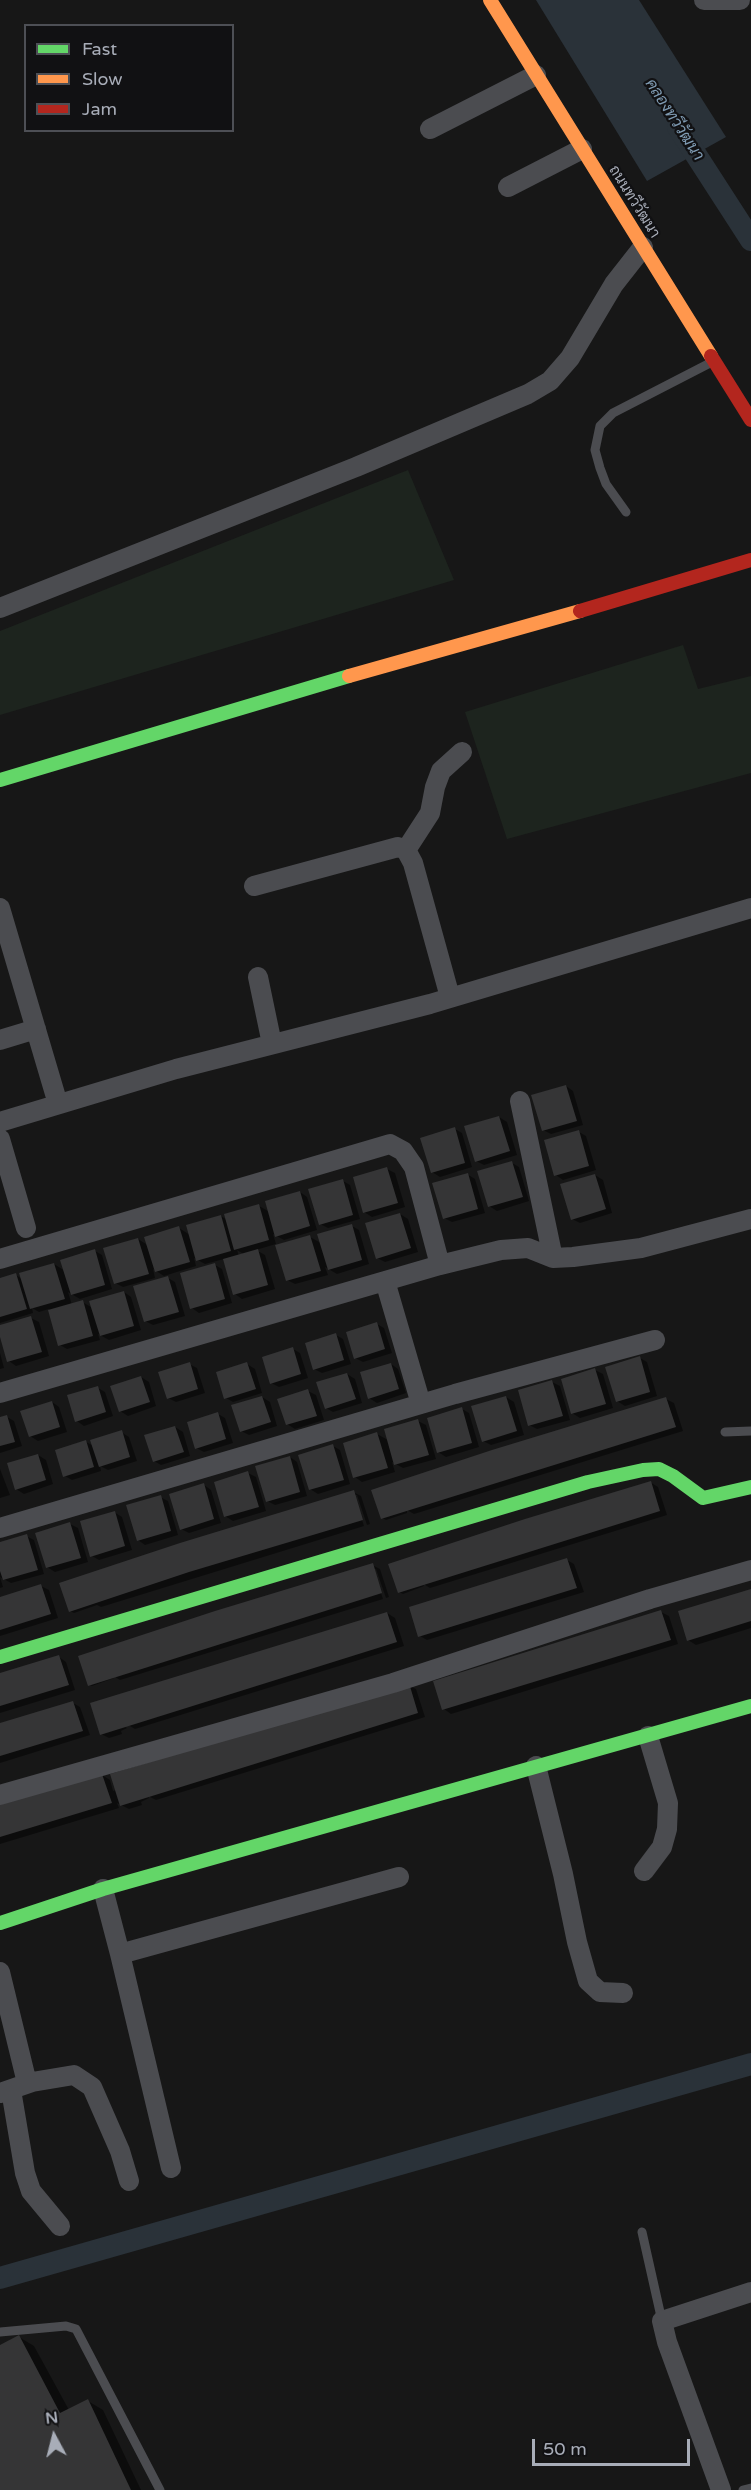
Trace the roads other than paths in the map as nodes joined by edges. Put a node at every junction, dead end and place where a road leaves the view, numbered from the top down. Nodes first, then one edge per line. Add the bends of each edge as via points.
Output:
1 (490, 0) edge
2 (704, 0) edge
3 (740, 0) edge
4 (536, 75) junction
5 (430, 129) dead end
6 (582, 149) junction
7 (508, 187) dead end
8 (643, 248) junction
9 (715, 361) junction
10 (751, 420) edge
11 (626, 512) dead end
12 (751, 560) edge
13 (0, 608) edge
14 (462, 752) dead end
15 (0, 780) edge
16 (406, 850) junction
17 (254, 886) dead end
18 (751, 908) edge
19 (0, 911) edge
20 (258, 977) dead end
21 (450, 997) junction
22 (36, 1029) junction
23 (0, 1040) edge
24 (272, 1044) junction
25 (520, 1101) dead end
26 (58, 1104) junction
27 (0, 1122) edge
28 (0, 1139) edge
29 (751, 1219) edge
30 (26, 1228) dead end
31 (553, 1258) junction
32 (0, 1259) edge
33 (440, 1265) junction
34 (385, 1281) junction
35 (655, 1340) dead end
36 (0, 1393) edge
37 (421, 1404) junction
38 (751, 1431) edge
39 (725, 1432) dead end
40 (751, 1487) edge
41 (0, 1528) edge
42 (751, 1570) edge
43 (0, 1657) edge
44 (751, 1706) edge
45 (648, 1736) junction
46 (536, 1766) junction
47 (0, 1795) edge
48 (644, 1871) dead end
49 (399, 1877) dead end
50 (103, 1889) junction
51 (0, 1923) edge
52 (120, 1954) junction
53 (0, 1972) edge
54 (623, 1993) dead end
55 (12, 2089) edge
56 (171, 2168) dead end
57 (129, 2181) dead end
58 (60, 2226) dead end
59 (642, 2232) dead end
60 (751, 2292) edge
61 (662, 2320) junction
62 (0, 2332) edge
63 (751, 2488) edge
64 (160, 2490) edge
65 (721, 2490) edge
66 (743, 2490) edge

1 - 4 street, ถนนทวีวัฒนา
2 - 3 street
4 - 5 street
4 - 6 street, ถนนทวีวัฒนา
6 - 7 street
6 - 8 street, ถนนทวีวัฒนา
8 - 9 street, ถนนทวีวัฒนา
8 - 13 street via 614,284 570,358 550,381 528,394 356,467
9 - 10 street, ถนนทวีวัฒนา
9 - 11 lane via 613,413 600,426 595,450 600,468
12 - 15 street via 498,636 293,691
14 - 16 street via 441,771 429,813
16 - 17 street via 398,847
16 - 21 street
18 - 21 street
19 - 22 street
20 - 24 street
21 - 24 street
22 - 23 street
22 - 26 street
24 - 26 street
25 - 31 street
26 - 27 street
28 - 30 street
29 - 31 street via 641,1248
31 - 33 street via 528,1248 501,1250
32 - 33 street via 390,1144 403,1151 414,1167
33 - 34 street
34 - 36 street
34 - 37 street
35 - 37 street
37 - 41 street
38 - 39 lane
40 - 43 street via 703,1498 659,1469 632,1472
42 - 47 street via 393,1683
44 - 45 street
45 - 46 street
45 - 48 street via 668,1803 662,1847
46 - 50 street
46 - 54 street via 588,1981 600,1992
49 - 52 street
50 - 51 street
50 - 52 street
52 - 56 street
53 - 55 street
55 - 57 street via 74,2074 92,2087
55 - 58 street via 31,2191
59 - 61 lane
60 - 61 street
61 - 65 street
62 - 64 lane via 66,2326 76,2329
63 - 66 lane

